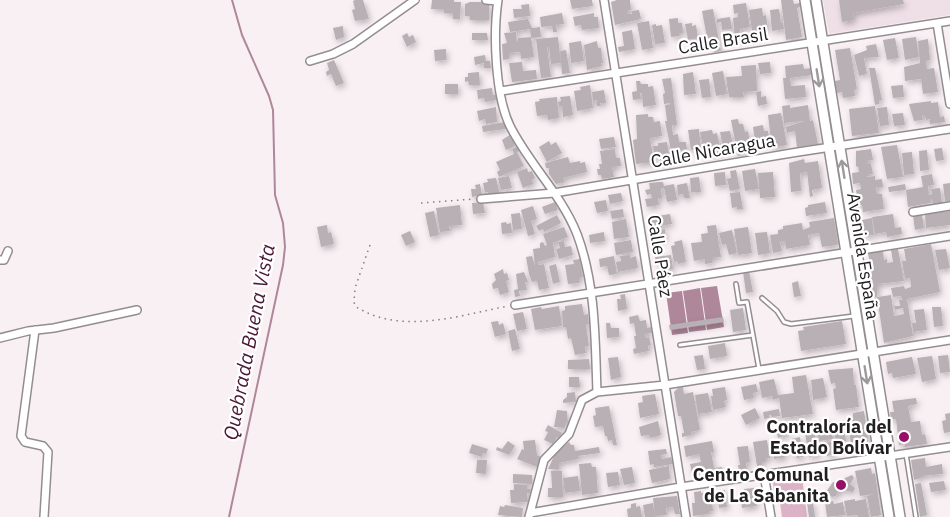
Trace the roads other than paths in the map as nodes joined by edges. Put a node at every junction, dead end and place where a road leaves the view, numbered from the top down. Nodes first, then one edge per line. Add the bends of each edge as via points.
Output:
1 (415, 0) edge
2 (486, 0) edge
3 (604, 0) edge
4 (805, 0) edge
5 (816, 0) edge
6 (497, 1) edge
7 (950, 21) edge
8 (937, 23) junction
9 (823, 41) junction
10 (812, 42) junction
11 (310, 61) dead end
12 (615, 73) junction
13 (501, 91) junction
14 (950, 104) edge
15 (950, 129) edge
16 (840, 145) junction
17 (829, 147) junction
18 (632, 180) junction
19 (555, 193) junction
20 (481, 199) road end
21 (950, 206) edge
22 (913, 212) dead end
23 (950, 236) edge
24 (857, 250) junction
25 (8, 251) dead end
26 (846, 251) junction
27 (0, 260) edge
28 (649, 282) junction
29 (736, 284) dead end
30 (591, 291) junction
31 (762, 298) dead end
32 (515, 304) road end
33 (137, 310) dead end
34 (856, 315) junction
35 (35, 330) junction
36 (753, 335) junction
37 (0, 338) edge
38 (950, 340) edge
39 (680, 345) dead end
40 (873, 352) junction
41 (862, 353) junction
42 (759, 369) junction
43 (665, 385) junction
44 (597, 392) junction
45 (950, 447) edge
46 (906, 453) junction
47 (890, 456) junction
48 (879, 457) junction
49 (764, 474) junction
50 (681, 487) junction
51 (529, 515) edge
52 (44, 517) edge
53 (686, 517) edge
54 (771, 517) edge
55 (889, 517) edge
56 (900, 517) edge
57 (916, 517) edge

1 - 11 street via 352,44
2 - 6 street
3 - 12 street, Calle Páez
4 - 10 main road, Avenida España
5 - 9 main road, Avenida España
6 - 13 street via 495,42
7 - 8 street, Calle Brasil
8 - 9 street, Calle Brasil
8 - 14 street
9 - 10 street, Calle Brasil
9 - 16 main road, Avenida España
10 - 12 street, Calle Brasil
10 -> 17 main road, Avenida España
12 - 13 street, Calle Brasil
12 - 18 street, Calle Páez
13 - 19 street via 510,124
15 - 16 street, Calle Nicaragua
16 - 17 street, Calle Nicaragua
24 -> 16 main road, Avenida España
17 - 18 street, Calle Nicaragua
17 - 26 main road, Avenida España
18 - 19 street, Calle Nicaragua
18 - 28 street, Calle Páez
19 - 20 street, Calle Nicaragua
19 - 30 street via 577,236
21 - 22 street
23 - 24 street
24 - 26 street
24 - 40 main road, Avenida España
25 - 27 street
26 - 28 street
26 - 34 main road, Avenida España
28 - 30 street
28 - 43 street, Calle Páez
29 - 36 lane via 739,303 747,302
30 - 32 street
30 - 44 street
31 - 34 lane via 784,322 791,324
33 - 35 street
34 - 41 main road, Avenida España
35 - 37 street
35 - 52 street via 21,435 25,442 43,446 48,452
36 - 39 lane
36 - 42 lane
38 - 40 street
40 - 41 street
40 - 47 main road, Avenida España
41 - 42 street
41 -> 48 main road, Avenida España
42 - 43 street
43 - 44 street
43 - 50 street, Calle Páez
44 - 51 street via 582,400 569,434 544,460
45 - 46 street
46 - 47 street
46 - 57 lane
47 - 48 street
47 - 56 main road, Avenida España
48 - 49 street
48 - 55 main road, Avenida España
49 - 50 street
49 - 54 street
50 - 51 street
50 - 53 street, Calle Páez

